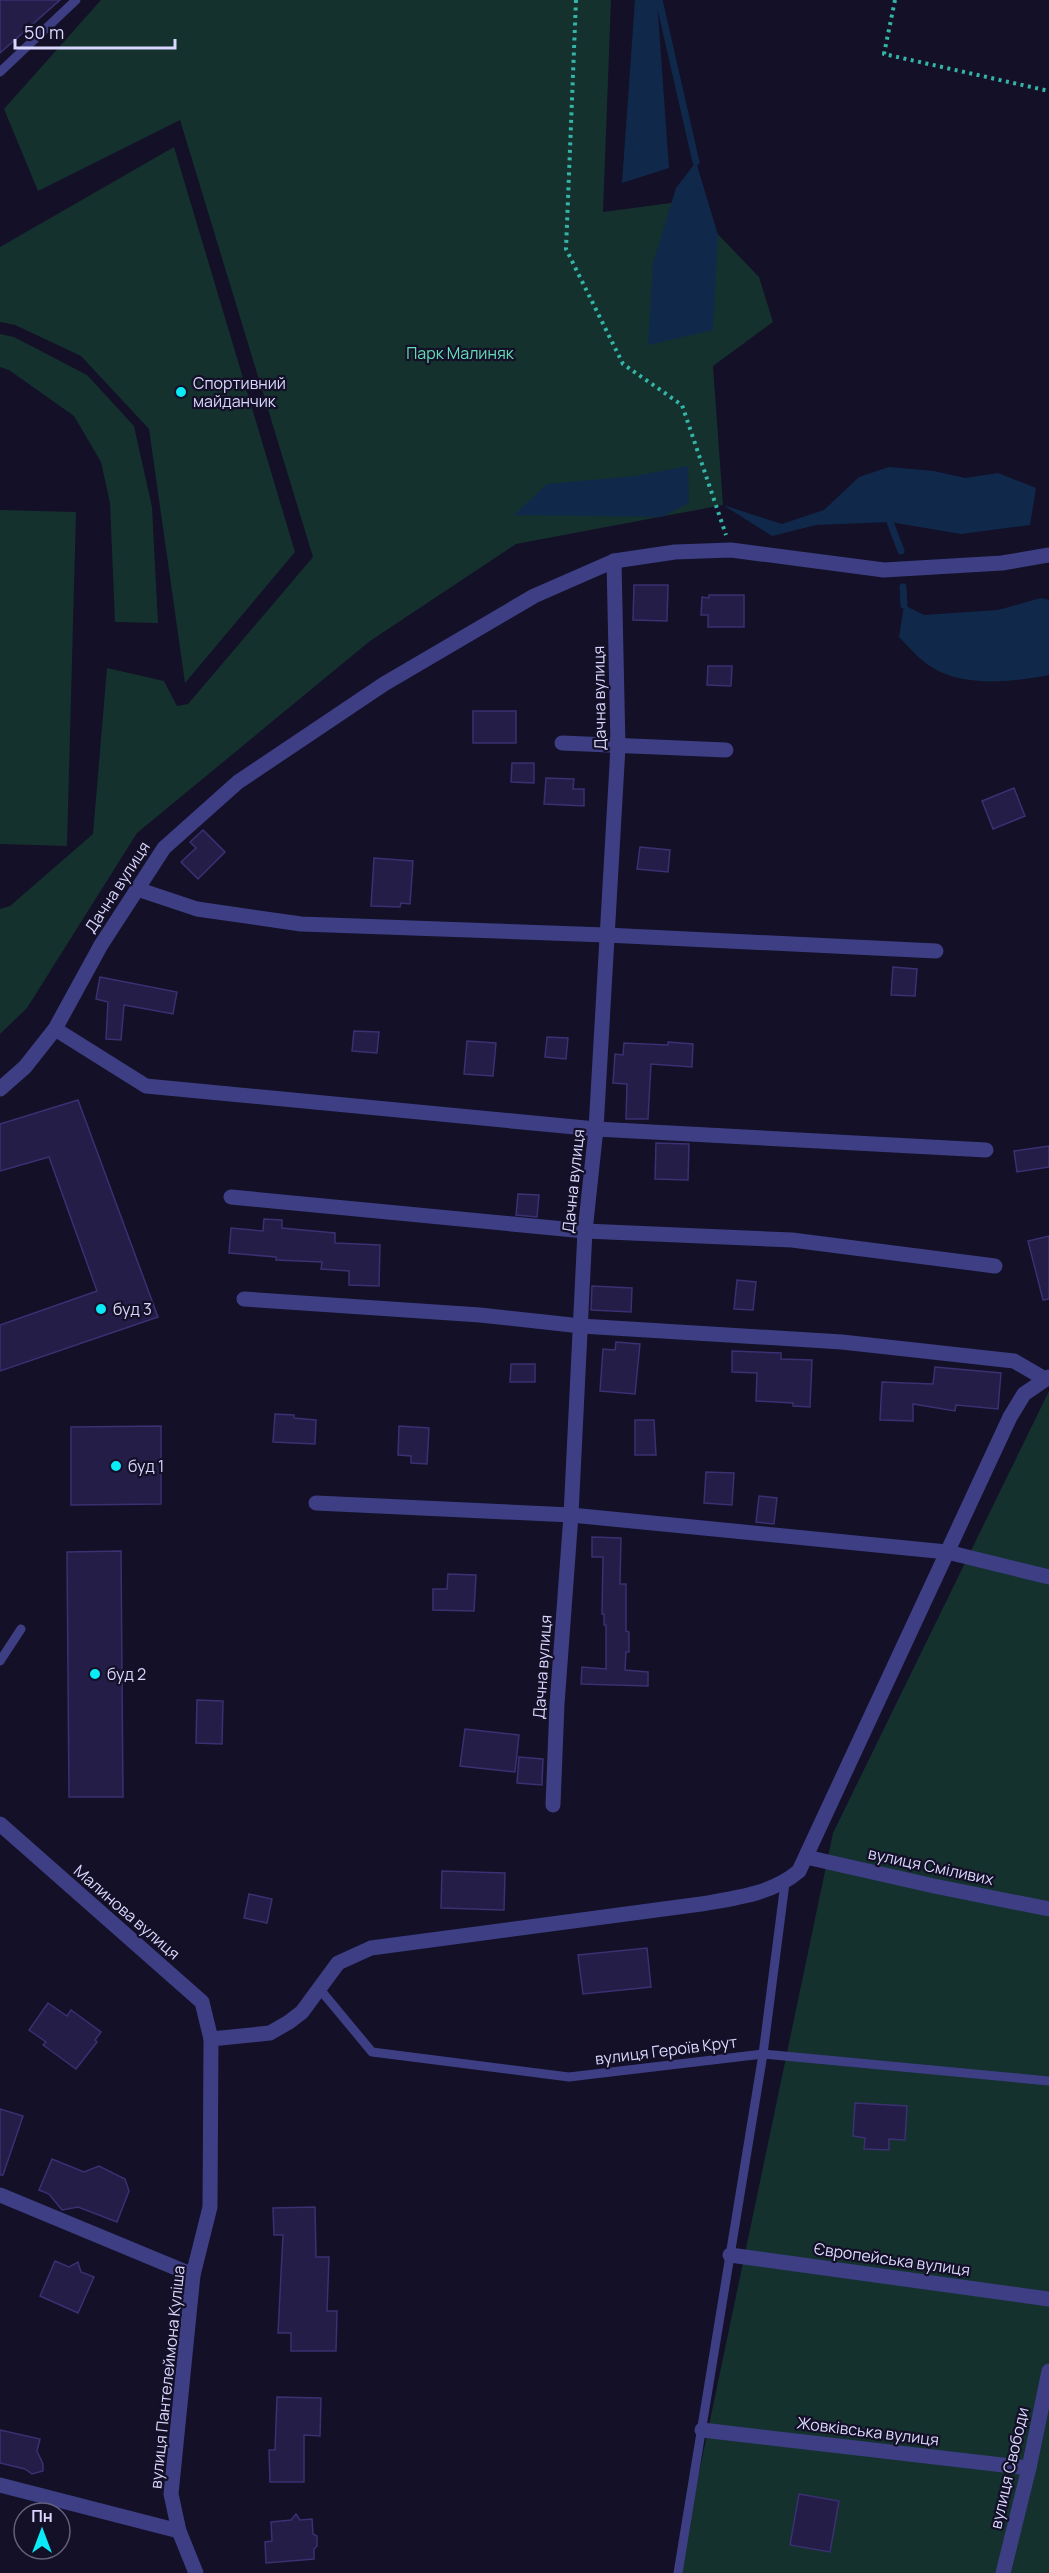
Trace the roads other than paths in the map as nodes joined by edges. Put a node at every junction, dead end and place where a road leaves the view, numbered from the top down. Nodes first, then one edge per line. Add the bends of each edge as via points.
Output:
1 (76, 0) edge
2 (0, 72) edge
3 (1049, 555) edge
4 (614, 561) junction
5 (562, 743) dead end
6 (618, 747) junction
7 (726, 750) dead end
8 (137, 889) junction
9 (606, 935) junction
10 (936, 951) dead end
11 (56, 1029) junction
12 (0, 1089) edge
13 (596, 1129) junction
14 (987, 1150) dead end
15 (231, 1197) dead end
16 (585, 1231) junction
17 (995, 1266) dead end
18 (244, 1299) dead end
19 (581, 1326) junction
20 (1047, 1378) edge
21 (316, 1503) dead end
22 (571, 1515) junction
23 (947, 1552) junction
24 (1049, 1577) edge
25 (21, 1629) dead end
26 (0, 1661) edge
27 (553, 1805) dead end
28 (0, 1824) edge
29 (806, 1857) junction
30 (785, 1883) junction
31 (1049, 1909) edge
32 (318, 1987) junction
33 (211, 2039) junction
34 (763, 2054) junction
35 (1049, 2081) edge
36 (0, 2195) edge
37 (730, 2255) junction
38 (193, 2275) junction
39 (1049, 2299) edge
40 (1049, 2371) edge
41 (702, 2430) junction
42 (1029, 2468) junction
43 (0, 2486) edge
44 (179, 2531) junction
45 (196, 2573) edge
46 (678, 2573) edge
47 (1004, 2573) edge

1 - 2 lane
3 - 4 street, Дачна вулиця via 1002,563 884,570 731,550 675,552
4 - 6 street, Дачна вулиця
4 - 8 street, Дачна вулиця via 534,596 384,684 238,782 164,848
5 - 6 street
6 - 7 street
6 - 9 street, Дачна вулиця
8 - 9 street via 196,909 301,924
8 - 11 street, Дачна вулиця via 101,945
9 - 10 street
9 - 13 street, Дачна вулиця
11 - 12 street, Дачна вулиця via 25,1067
11 - 13 street via 146,1086
13 - 14 street
13 - 16 street, Дачна вулиця
15 - 16 street
16 - 17 street via 792,1240
16 - 19 street, Дачна вулиця
18 - 19 street
19 - 20 street via 842,1342 1014,1361
19 - 22 street, Дачна вулиця
20 - 23 street via 1024,1394 1010,1417
21 - 22 street
22 - 23 street
22 - 27 street, Дачна вулиця
23 - 24 street
23 - 29 street
25 - 26 lane
28 - 33 street, Малинова вулиця via 202,2002
29 - 30 street via 799,1871
29 - 31 street, вулиця Сміливих
30 - 32 street via 745,1897 701,1904 371,1948 338,1963
30 - 34 lane
32 - 33 street via 302,2012 270,2033
32 - 34 lane, вулиця Героїв Крут via 372,2052 569,2077
33 - 38 street, вулиця Пантелеймона Куліша via 210,2207
34 - 35 lane, вулиця Героїв Крут
34 - 37 lane
36 - 38 street
37 - 39 street, Європейська вулиця
37 - 41 lane
38 - 44 street, вулиця Пантелеймона Куліша via 171,2494
40 - 42 street, вулиця Свободи
41 - 42 street, Жовківська вулиця
41 - 46 lane
42 - 47 street, вулиця Свободи
43 - 44 street
44 - 45 street, вулиця Пантелеймона Куліша

